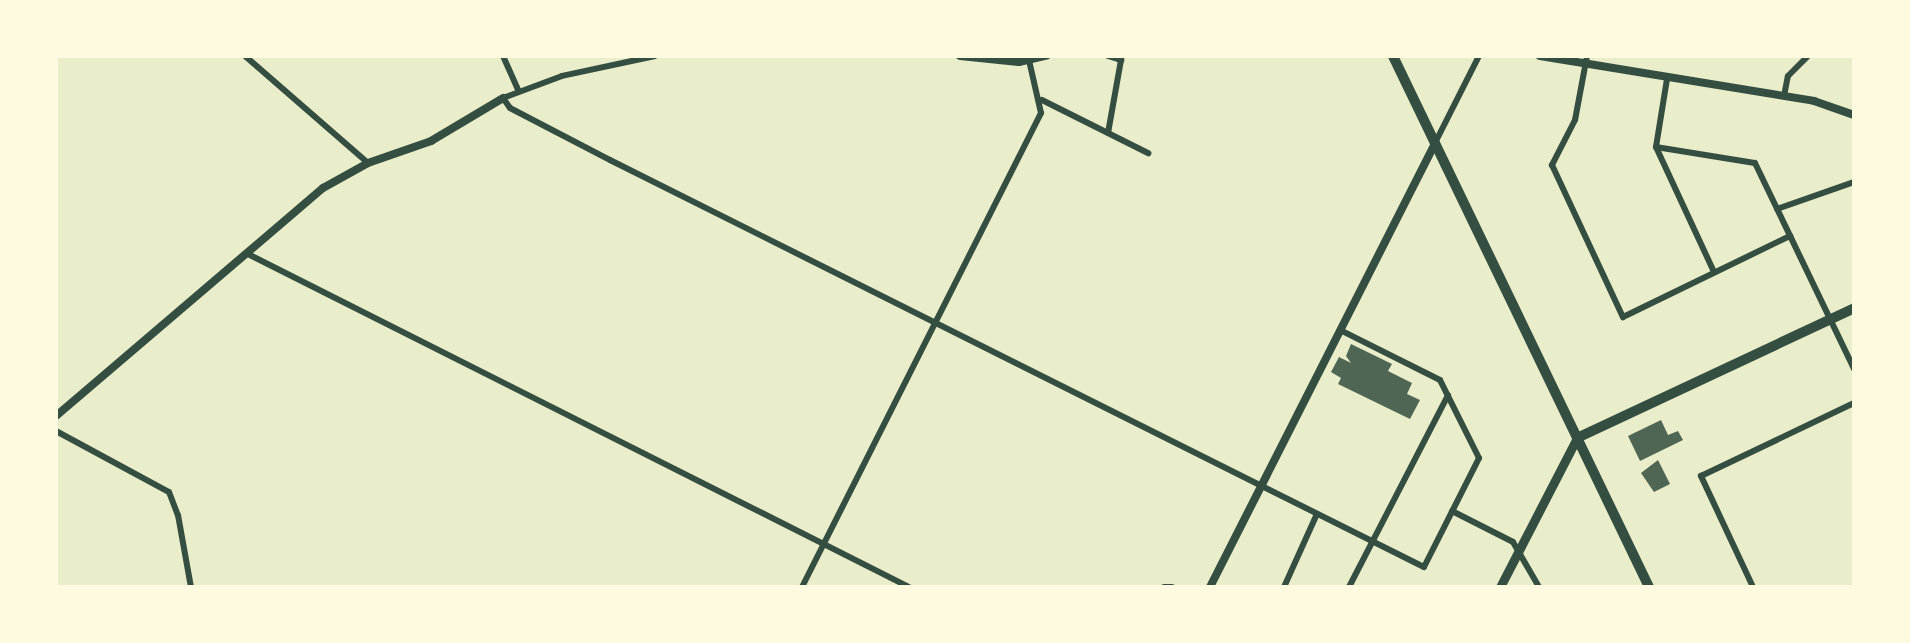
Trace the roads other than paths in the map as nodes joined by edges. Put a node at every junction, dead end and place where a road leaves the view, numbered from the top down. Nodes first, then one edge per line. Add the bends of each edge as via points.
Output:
1 (245, 56) edge
2 (503, 56) edge
3 (651, 56) edge
4 (960, 56) edge
5 (1046, 56) edge
6 (1108, 56) edge
7 (1393, 56) edge
8 (1479, 56) edge
9 (1540, 56) edge
10 (1587, 56) edge
11 (1808, 56) edge
12 (1018, 59) edge
13 (1029, 60) junction
14 (1585, 67) junction
15 (1667, 79) junction
16 (518, 90) junction
17 (1784, 96) junction
18 (503, 98) junction
19 (1042, 100) junction
20 (1854, 115) edge
21 (1108, 133) junction
22 (1435, 143) junction
23 (1656, 147) junction
24 (1148, 153) dead end
25 (368, 163) junction
26 (1854, 182) edge
27 (1777, 209) junction
28 (1790, 236) junction
29 (246, 253) junction
30 (1714, 272) junction
31 (1854, 308) edge
32 (1830, 319) junction
33 (935, 322) junction
34 (1340, 330) junction
35 (1854, 369) edge
36 (1448, 395) junction
37 (1854, 403) edge
38 (56, 416) edge
39 (56, 431) edge
40 (1577, 438) junction
41 (1261, 485) junction
42 (1452, 511) junction
43 (1317, 514) junction
44 (1371, 541) junction
45 (824, 544) junction
46 (1520, 548) junction
47 (191, 587) edge
48 (802, 587) edge
49 (909, 587) edge
50 (1164, 587) edge
51 (1172, 587) edge
52 (1210, 587) edge
53 (1284, 587) edge
54 (1349, 587) edge
55 (1500, 587) edge
56 (1539, 587) edge
57 (1649, 587) edge
58 (1753, 587) edge

1 - 25 street
2 - 16 street
3 - 16 street
4 - 12 street
5 - 13 street
6 - 21 street via 1121,60
7 - 22 main road
8 - 22 street
9 - 14 street
10 - 14 street
11 - 17 street via 1788,76
12 - 13 street
13 - 19 street via 1033,86
14 - 15 street
14 - 30 street via 1575,120 1552,165 1623,317
15 - 17 street
15 - 23 street
16 - 18 street
17 - 20 street
18 - 25 street via 431,141
18 - 33 street via 510,108 548,128
19 - 21 street
19 - 33 street via 1041,113
21 - 24 street
22 - 34 street
22 - 40 main road
23 - 27 street via 1751,160
23 - 30 street
25 - 29 street via 323,188
26 - 27 street
27 - 28 street
28 - 30 street
28 - 32 street
29 - 38 street
29 - 45 street
31 - 32 main road
32 - 35 street
32 - 40 main road
33 - 41 street
33 - 45 street
34 - 36 street via 1440,380
34 - 41 street
36 - 42 street via 1479,458
36 - 44 street
37 - 58 street via 1701,476
39 - 47 street via 169,492
40 - 46 main road
40 - 57 main road
41 - 43 street
41 - 52 street
42 - 44 street via 1424,567
42 - 46 street
43 - 44 street
43 - 53 street
44 - 54 street
45 - 48 street
45 - 49 street
46 - 55 main road
46 - 56 street
50 - 51 street

